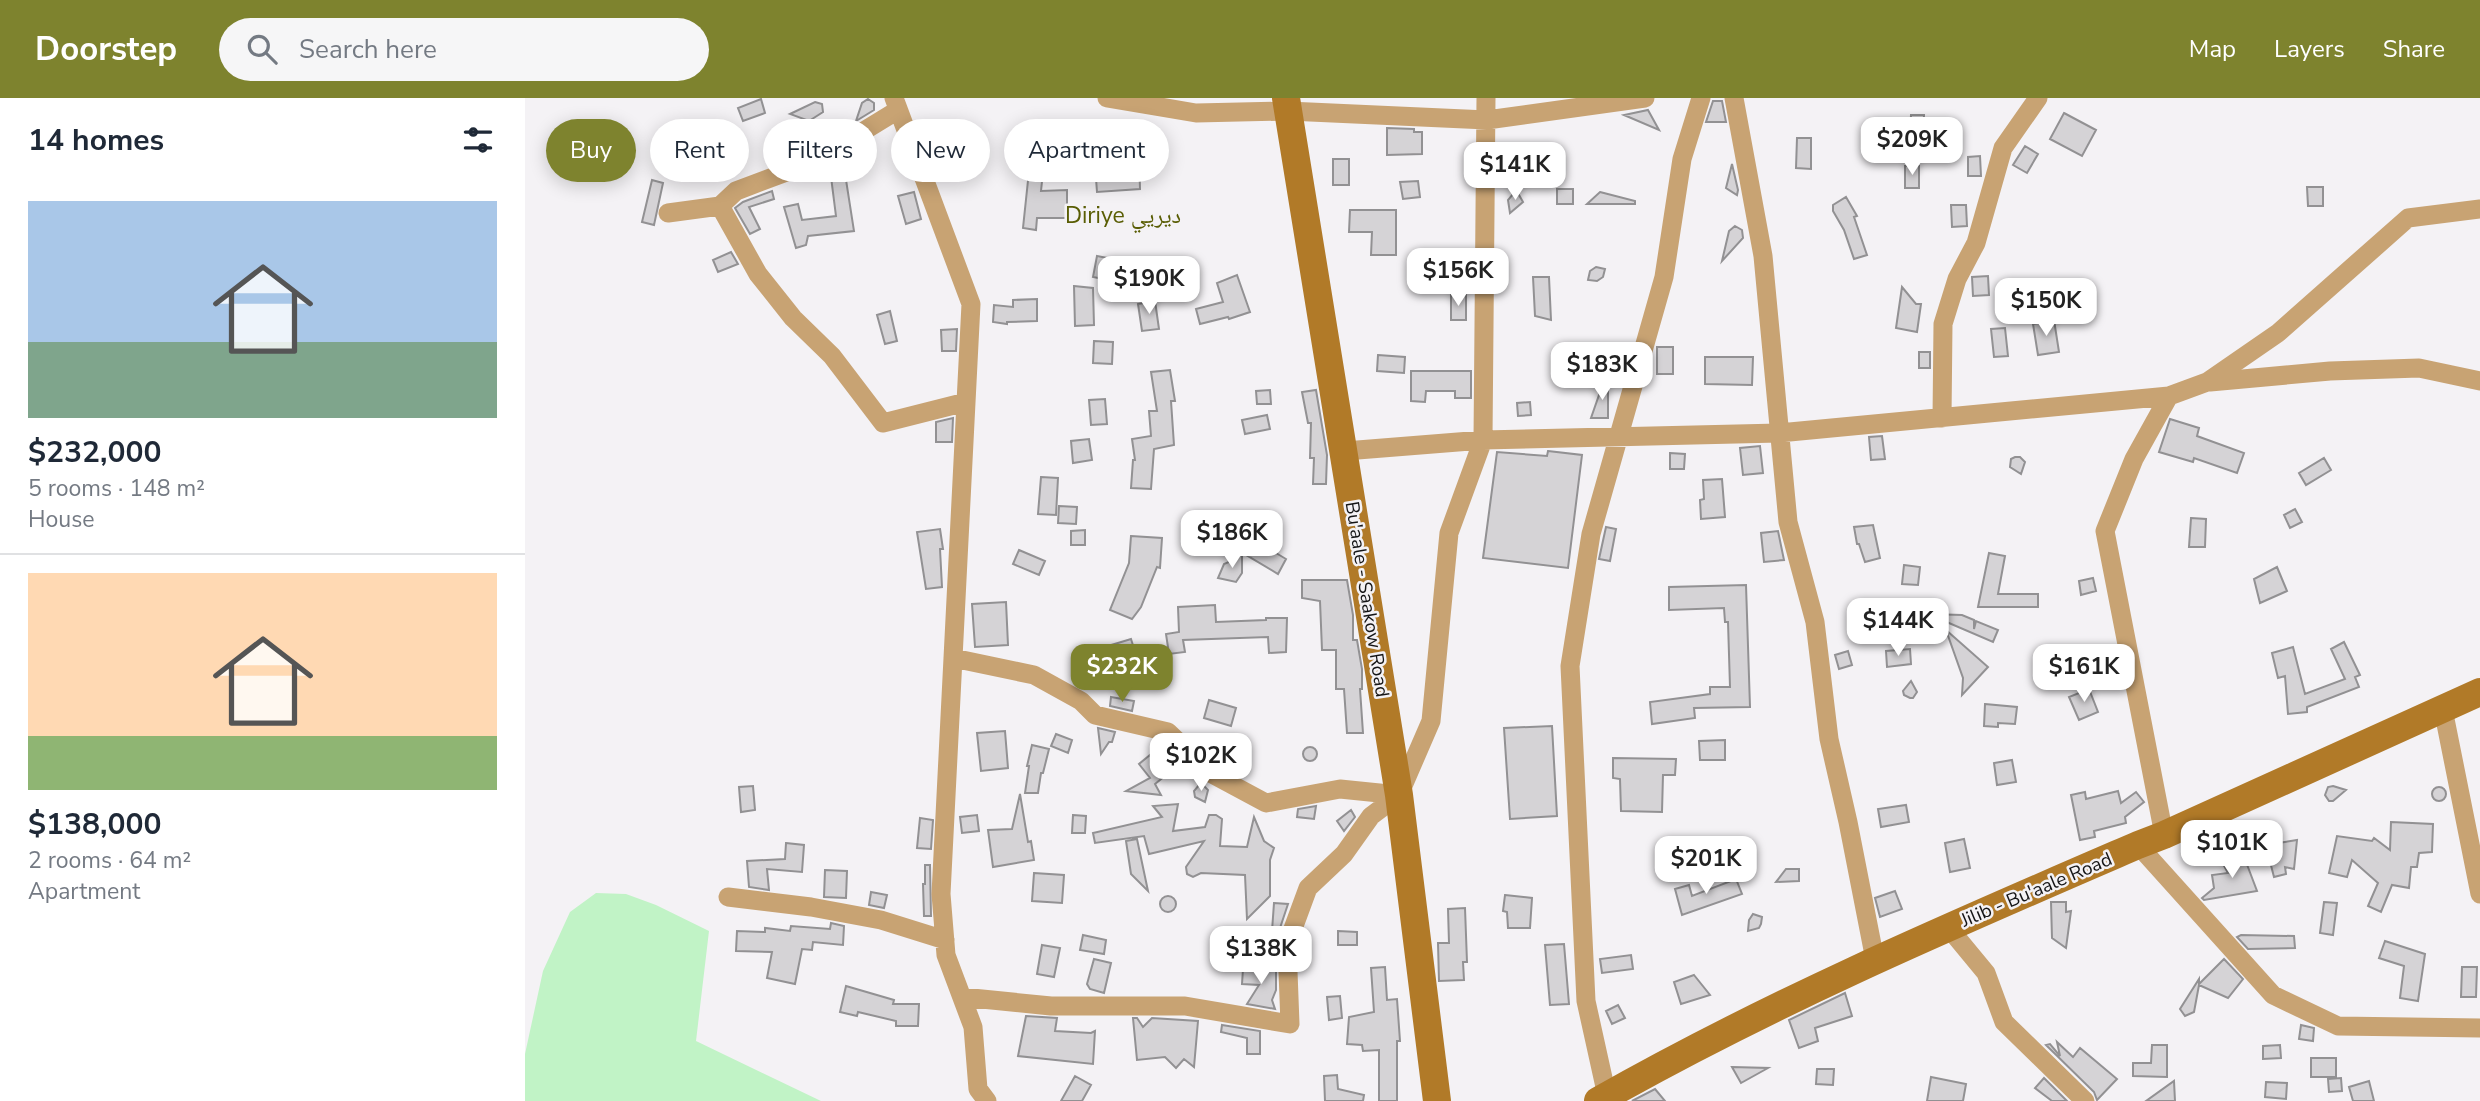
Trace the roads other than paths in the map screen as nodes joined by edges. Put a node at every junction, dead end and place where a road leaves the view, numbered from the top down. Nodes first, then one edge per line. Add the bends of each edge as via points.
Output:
1 (1107, 98) edge
2 (1486, 98) edge
3 (1645, 98) edge
4 (1701, 98) edge
5 (1734, 98) edge
6 (2038, 98) edge
7 (896, 104) edge
8 (1287, 105) edge
9 (1487, 120) junction
10 (720, 206) junction
11 (2480, 209) edge
12 (668, 213) dead end
13 (2480, 381) edge
14 (2207, 382) junction
15 (2168, 396) junction
16 (966, 402) junction
17 (1942, 418) junction
18 (1779, 433) junction
19 (1619, 437) junction
20 (1483, 440) junction
21 (1345, 451) junction
22 (953, 658) junction
23 (2480, 692) edge
24 (2443, 709) junction
25 (1399, 795) junction
26 (2474, 830) edge
27 (2151, 840) junction
28 (2480, 894) edge
29 (728, 897) dead end
30 (1948, 927) junction
31 (945, 940) junction
32 (1875, 960) junction
33 (962, 998) junction
34 (2480, 1027) edge
35 (983, 1097) edge
36 (1603, 1098) edge
37 (1437, 1101) edge
38 (2085, 1101) edge

1 - 8 street via 1196,113
2 - 9 street
3 - 9 street
4 - 19 street via 1682,159 1664,277
5 - 18 street via 1763,256
6 - 17 street via 2003,148 1976,243 1957,279 1943,324
7 - 10 street via 813,162 736,191
7 - 16 street via 971,304
8 - 9 street
8 - 21 main road, Bu'aale - Saakow Road
9 - 20 street
10 - 12 street
10 - 16 street via 758,274 832,356 883,423
11 - 14 street via 2408,218 2278,333
13 - 14 street via 2419,368
14 - 15 street
15 - 17 street
15 - 27 street via 2134,459 2105,531
16 - 22 street
17 - 18 street
18 - 19 street
18 - 32 street via 1788,522 1815,622 1829,739
19 - 20 street
19 - 36 street via 1591,534 1570,666 1586,1001
20 - 21 street
20 - 25 street via 1449,533 1431,721
21 - 25 main road, Bu'aale - Saakow Road
22 - 25 street via 1034,674 1081,701 1095,715 1168,732 1212,775 1266,803 1340,789
22 - 31 street via 941,894
23 - 24 main road, Jilib - Bu'aale Road
24 - 26 street
24 - 27 main road, Jilib - Bu'aale Road
25 - 33 street via 1371,816 1344,854 1308,888 1287,946 1290,1024 1185,1006 1051,1006
25 - 37 main road, Bu'aale - Saakow Road
26 - 28 street
27 - 30 main road, Jilib - Bu'aale Road
27 - 34 street via 2273,995 2338,1026
29 - 31 street via 881,920
30 - 32 main road, Jilib - Bu'aale Road
30 - 38 street via 1986,973 2004,1022
31 - 33 street
32 - 36 main road, Jilib - Bu'aale Road
33 - 35 street via 973,1027

